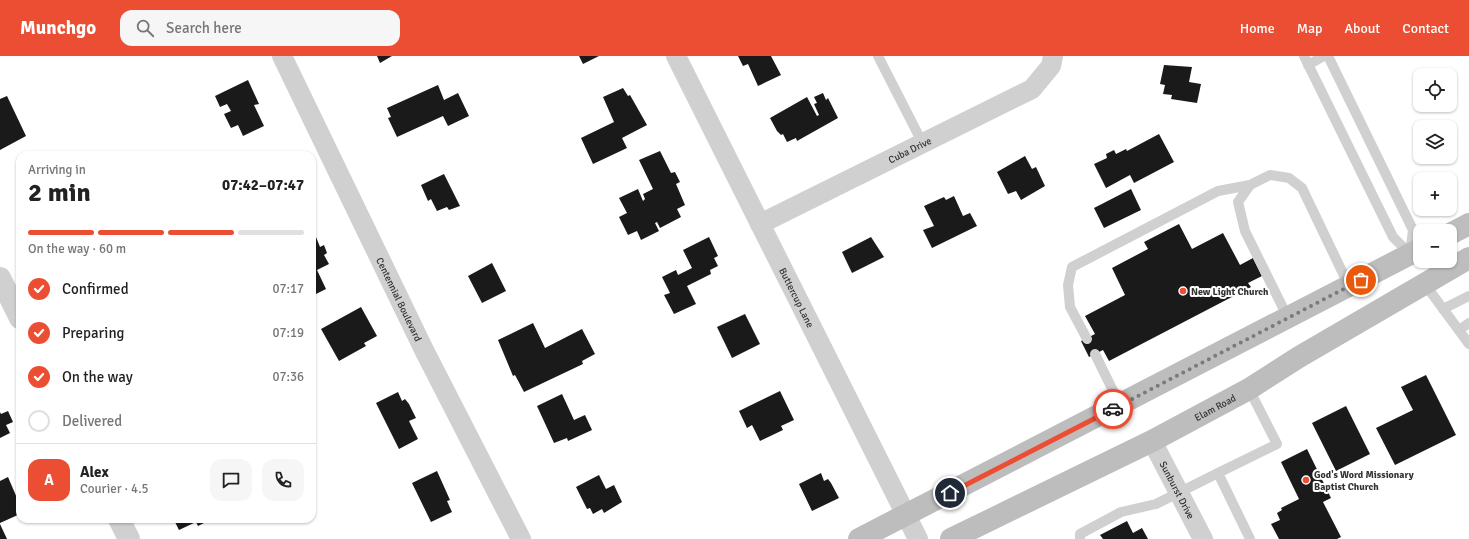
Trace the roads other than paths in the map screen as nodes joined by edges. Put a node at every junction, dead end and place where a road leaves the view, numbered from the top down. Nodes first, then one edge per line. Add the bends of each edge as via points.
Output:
1 (282, 56) edge
2 (676, 56) edge
3 (878, 56) edge
4 (1324, 56) edge
5 (1328, 56) edge
6 (1306, 60) edge
7 (1052, 61) edge
8 (923, 144) junction
9 (1250, 185) junction
10 (760, 224) junction
11 (1469, 224) edge
12 (1413, 230) edge
13 (1457, 230) edge
14 (1413, 251) edge
15 (1413, 253) edge
16 (1469, 258) edge
17 (1420, 268) edge
18 (0, 278) edge
19 (1424, 283) junction
20 (1349, 286) junction
21 (1469, 296) edge
22 (1444, 309) junction
23 (16, 310) edge
24 (1288, 318) junction
25 (1469, 323) edge
26 (1459, 330) junction
27 (1087, 339) dead end
28 (1469, 344) edge
29 (1094, 354) dead end
30 (1249, 389) junction
31 (1120, 405) junction
32 (1152, 441) junction
33 (1218, 473) junction
34 (1180, 493) junction
35 (907, 515) junction
36 (121, 523) edge
37 (129, 539) edge
38 (521, 539) edge
39 (860, 539) edge
40 (918, 539) edge
41 (951, 539) edge
42 (1080, 539) edge
43 (1203, 539) edge
44 (1250, 539) edge

1 - 38 street, Centennial Boulevard via 424,350
2 - 10 street, Buttercup Lane
3 - 8 lane
4 - 6 lane
5 - 12 lane
6 - 14 lane via 1393,237
7 - 8 street, Cuba Drive via 1032,89
8 - 10 street, Cuba Drive
9 - 20 lane via 1270,175 1289,178 1302,188
9 - 24 lane via 1238,202 1245,231
9 - 27 lane via 1218,191 1072,267 1068,285 1070,307
10 - 35 street, Buttercup Lane
11 - 13 main road
15 - 20 main road
16 - 19 main road, Elam Road
17 - 19 main road
18 - 23 street
19 - 22 lane
19 - 30 main road, Elam Road
20 - 24 main road
21 - 22 lane
22 - 26 lane
24 - 31 main road
25 - 26 lane
26 - 28 lane
29 - 31 lane
30 - 32 main road, Elam Road
30 - 33 lane via 1277,444
31 - 35 main road
32 - 34 street, Sunburst Drive
32 - 41 main road, Elam Road
33 - 34 lane
33 - 44 lane
34 - 42 lane via 1156,504 1121,512 1080,534
34 - 43 street, Sunburst Drive
35 - 39 main road
35 - 40 street, Buttercup Lane
36 - 37 street

